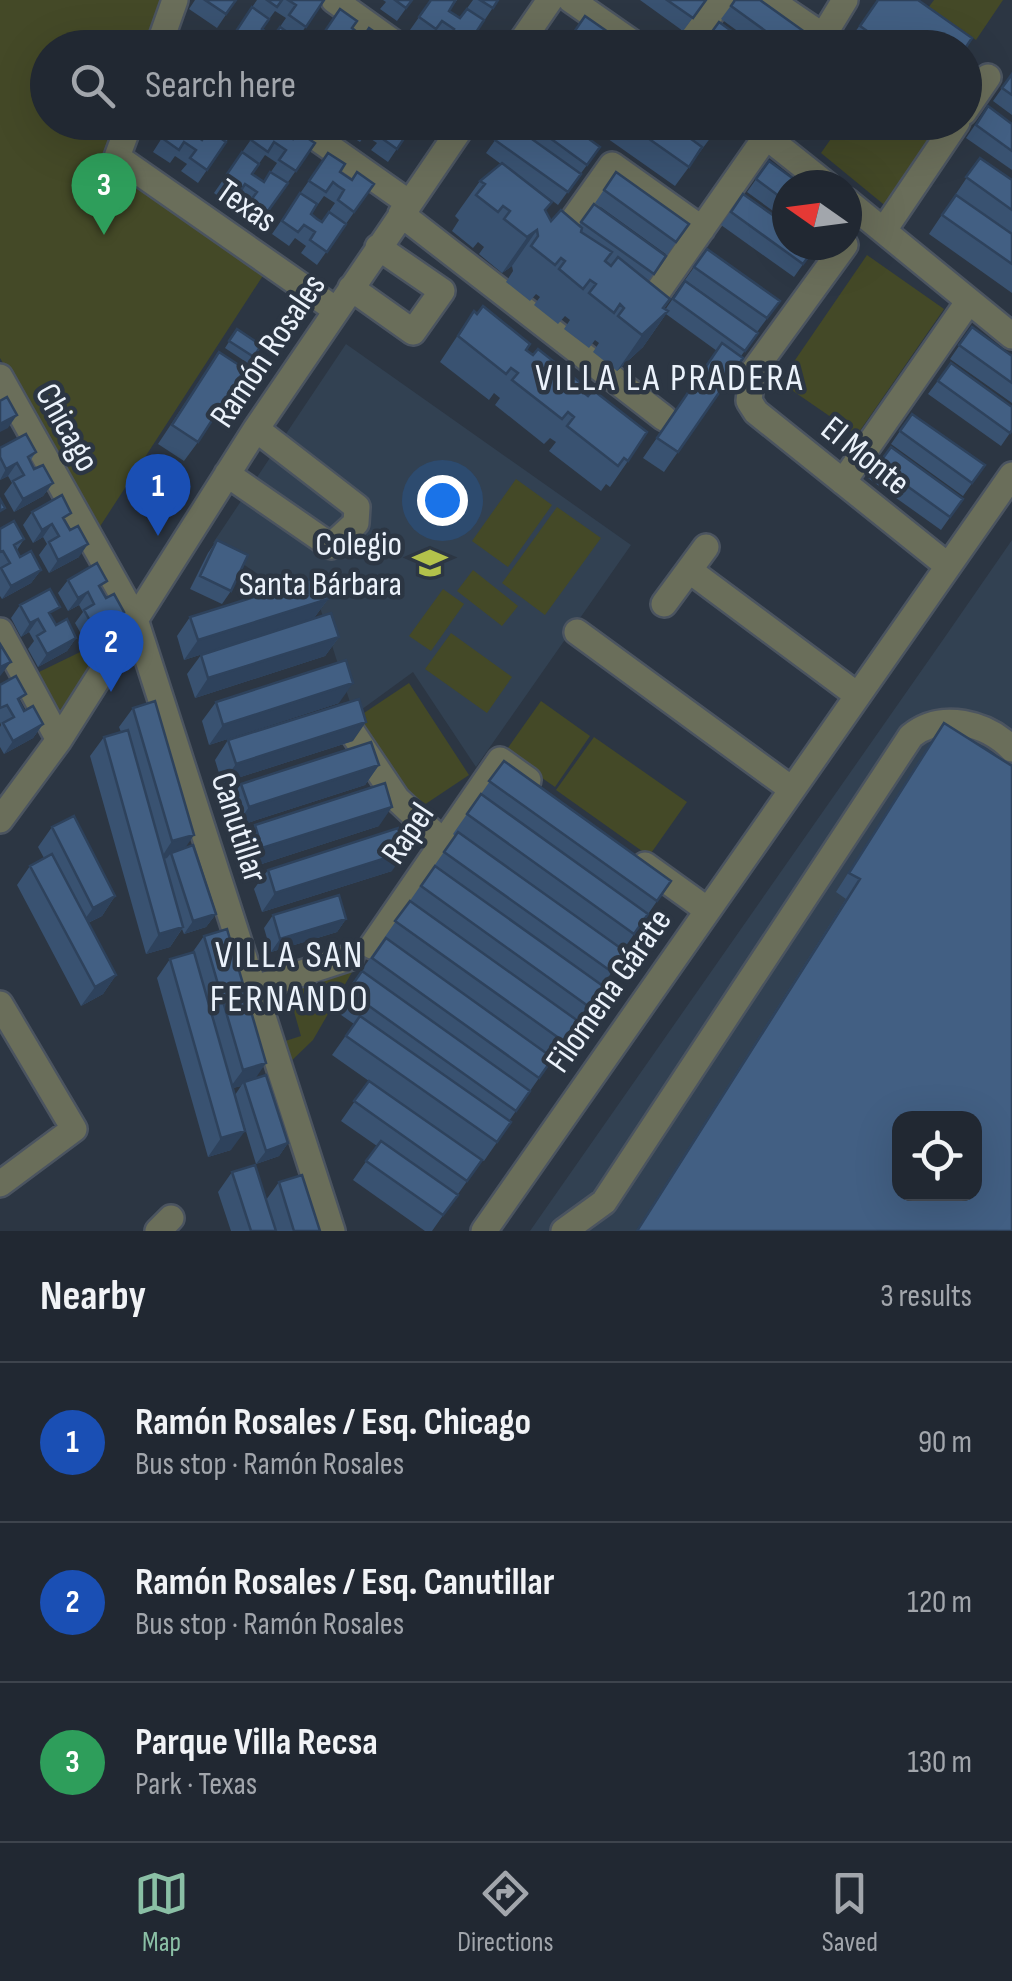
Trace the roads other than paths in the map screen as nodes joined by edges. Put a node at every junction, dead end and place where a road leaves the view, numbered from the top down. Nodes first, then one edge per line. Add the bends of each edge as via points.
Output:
1 (175, 0) edge
2 (334, 0) edge
3 (550, 0) edge
4 (570, 0) edge
5 (721, 0) edge
6 (770, 0) edge
7 (845, 0) edge
8 (164, 30) edge
9 (376, 30) edge
10 (529, 30) edge
11 (614, 30) edge
12 (699, 30) edge
13 (813, 30) edge
14 (826, 30) edge
15 (988, 77) dead end
16 (982, 86) edge
17 (124, 140) edge
18 (317, 140) edge
19 (452, 140) edge
20 (751, 140) edge
21 (770, 140) edge
22 (940, 140) edge
23 (808, 170) edge
24 (405, 208) junction
25 (866, 216) edge
26 (575, 217) edge
27 (702, 229) junction
28 (378, 247) junction
29 (834, 260) edge
30 (343, 299) junction
31 (969, 300) junction
32 (646, 310) edge
33 (1012, 336) edge
34 (0, 378) edge
35 (664, 418) dead end
36 (256, 429) junction
37 (227, 474) junction
38 (1012, 475) edge
39 (843, 482) junction
40 (706, 548) dead end
41 (948, 566) junction
42 (689, 570) junction
43 (664, 604) dead end
44 (134, 616) junction
45 (0, 631) edge
46 (577, 632) dead end
47 (857, 695) junction
48 (352, 732) edge
49 (60, 740) junction
50 (1012, 748) edge
51 (790, 788) junction
52 (550, 796) edge
53 (0, 820) edge
54 (444, 842) junction
55 (625, 850) edge
56 (706, 909) junction
57 (256, 988) junction
58 (2, 1014) edge
59 (0, 1184) edge
60 (332, 1231) edge
61 (484, 1231) edge
62 (564, 1231) edge

1 - 8 street
2 - 9 street
3 - 10 street
4 - 11 street
5 - 12 street
6 - 13 street
7 - 14 street
15 - 16 street
17 - 30 street, Texas via 118,157
18 - 24 street
19 - 24 street, Ramón Rosales
20 - 27 street
21 - 23 street
22 - 25 street, El Monte
24 - 28 street, Ramón Rosales
24 - 35 street
25 - 31 street
26 - 27 street via 612,165
27 - 32 street
28 - 30 street, Ramón Rosales
28 - 30 street, Texas via 442,291 413,332
29 - 39 street, El Monte via 747,387 756,412
30 - 36 street, Ramón Rosales
31 - 33 street
31 - 39 street
34 - 44 street, Chicago
36 - 37 street, Ramón Rosales
36 - 37 street via 357,507 356,523 331,546
37 - 44 street, Ramón Rosales
38 - 41 street, Filomena Gárate
39 - 41 street, El Monte
40 - 42 street
41 - 47 street, Filomena Gárate
42 - 43 street
42 - 47 street
44 - 49 street, Ramón Rosales
44 - 57 street, Canutillar
45 - 49 street
46 - 51 street
47 - 51 street, Filomena Gárate
48 - 54 street via 397,799
49 - 53 street, Ramón Rosales
50 - 62 street via 970,724 937,724 912,736 604,1202
51 - 56 street, Filomena Gárate
52 - 54 street, Rapel via 500,760
54 - 57 street, Rapel via 362,952
55 - 56 street
56 - 61 street, Filomena Gárate
57 - 60 street, Canutillar
58 - 59 street via 74,1130

